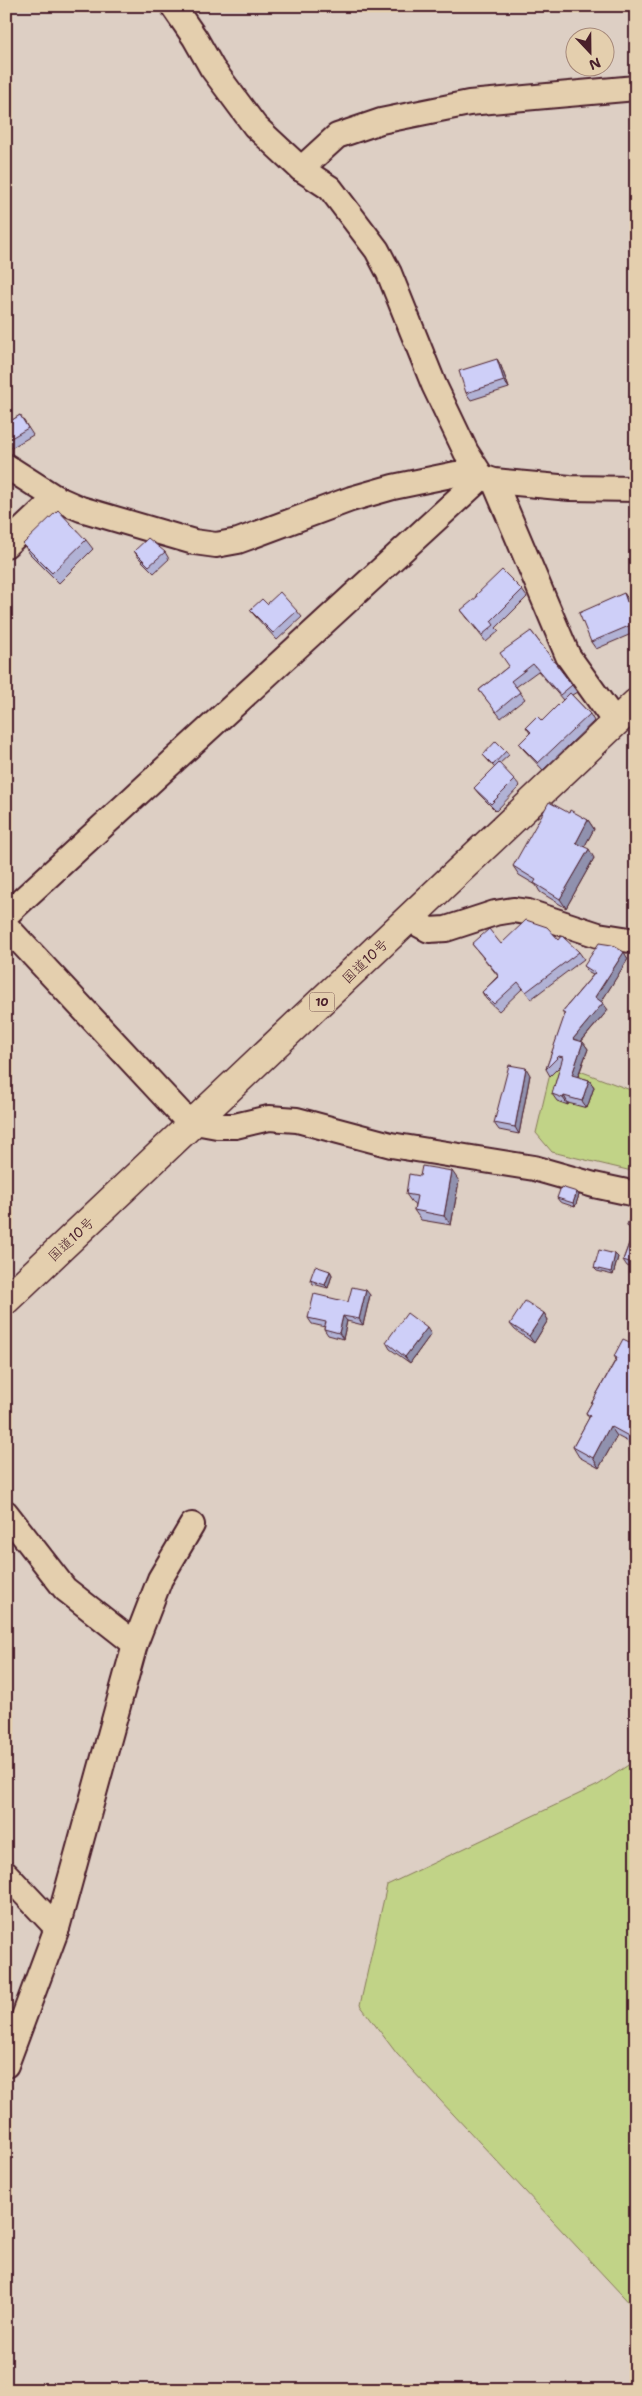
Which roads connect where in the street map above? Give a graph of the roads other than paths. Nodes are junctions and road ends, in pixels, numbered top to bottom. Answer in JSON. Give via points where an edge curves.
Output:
{"nodes":[{"id":1,"x":173,"y":6,"type":"edge"},
{"id":2,"x":636,"y":88,"type":"edge"},
{"id":3,"x":301,"y":169,"type":"junction"},
{"id":4,"x":6,"y":466,"type":"edge"},
{"id":5,"x":488,"y":479,"type":"junction"},
{"id":6,"x":636,"y":489,"type":"edge"},
{"id":7,"x":56,"y":498,"type":"junction"},
{"id":8,"x":6,"y":545,"type":"edge"},
{"id":9,"x":636,"y":703,"type":"edge"},
{"id":10,"x":616,"y":723,"type":"junction"},
{"id":11,"x":6,"y":915,"type":"edge"},
{"id":12,"x":409,"y":919,"type":"junction"},
{"id":13,"x":6,"y":926,"type":"edge"},
{"id":14,"x":636,"y":941,"type":"edge"},
{"id":15,"x":195,"y":1122,"type":"junction"},
{"id":16,"x":636,"y":1194,"type":"edge"},
{"id":17,"x":6,"y":1300,"type":"edge"},
{"id":18,"x":6,"y":1513,"type":"edge"},
{"id":19,"x":192,"y":1526,"type":"dead end"},
{"id":20,"x":135,"y":1644,"type":"junction"},
{"id":21,"x":6,"y":1874,"type":"edge"},
{"id":22,"x":58,"y":1928,"type":"junction"},
{"id":23,"x":6,"y":2065,"type":"edge"}],
"edges":[{"from":1,"to":3,"type":"street","via":[[254,126]]},
{"from":2,"to":3,"type":"street","via":[[469,102],[381,121],[337,136]]},
{"from":3,"to":5,"type":"street","via":[[330,188],[377,250],[466,452]]},
{"from":4,"to":7,"type":"street"},
{"from":5,"to":6,"type":"street","via":[[570,488]]},
{"from":5,"to":7,"type":"street","via":[[456,474],[393,487],[238,541],[216,545],[194,542],[81,509]]},
{"from":5,"to":10,"type":"street","via":[[568,656]]},
{"from":5,"to":11,"type":"street"},
{"from":7,"to":8,"type":"street"},
{"from":9,"to":10,"type":"highway","name":"国道10号","number":"10"},
{"from":10,"to":12,"type":"highway","name":"国道10号","number":"10"},
{"from":12,"to":14,"type":"street","via":[[428,930],[446,929],[513,910],[598,935]]},
{"from":12,"to":15,"type":"highway","name":"国道10号","number":"10"},
{"from":13,"to":15,"type":"street","via":[[181,1114]]},
{"from":15,"to":16,"type":"street","via":[[235,1126],[269,1118],[297,1120],[391,1145],[534,1168]]},
{"from":15,"to":17,"type":"highway","name":"国道10号","number":"10"},
{"from":18,"to":20,"type":"street","via":[[65,1589]]},
{"from":19,"to":20,"type":"street","via":[[160,1579]]},
{"from":20,"to":22,"type":"street"},
{"from":21,"to":22,"type":"street"},
{"from":22,"to":23,"type":"street"}]}
